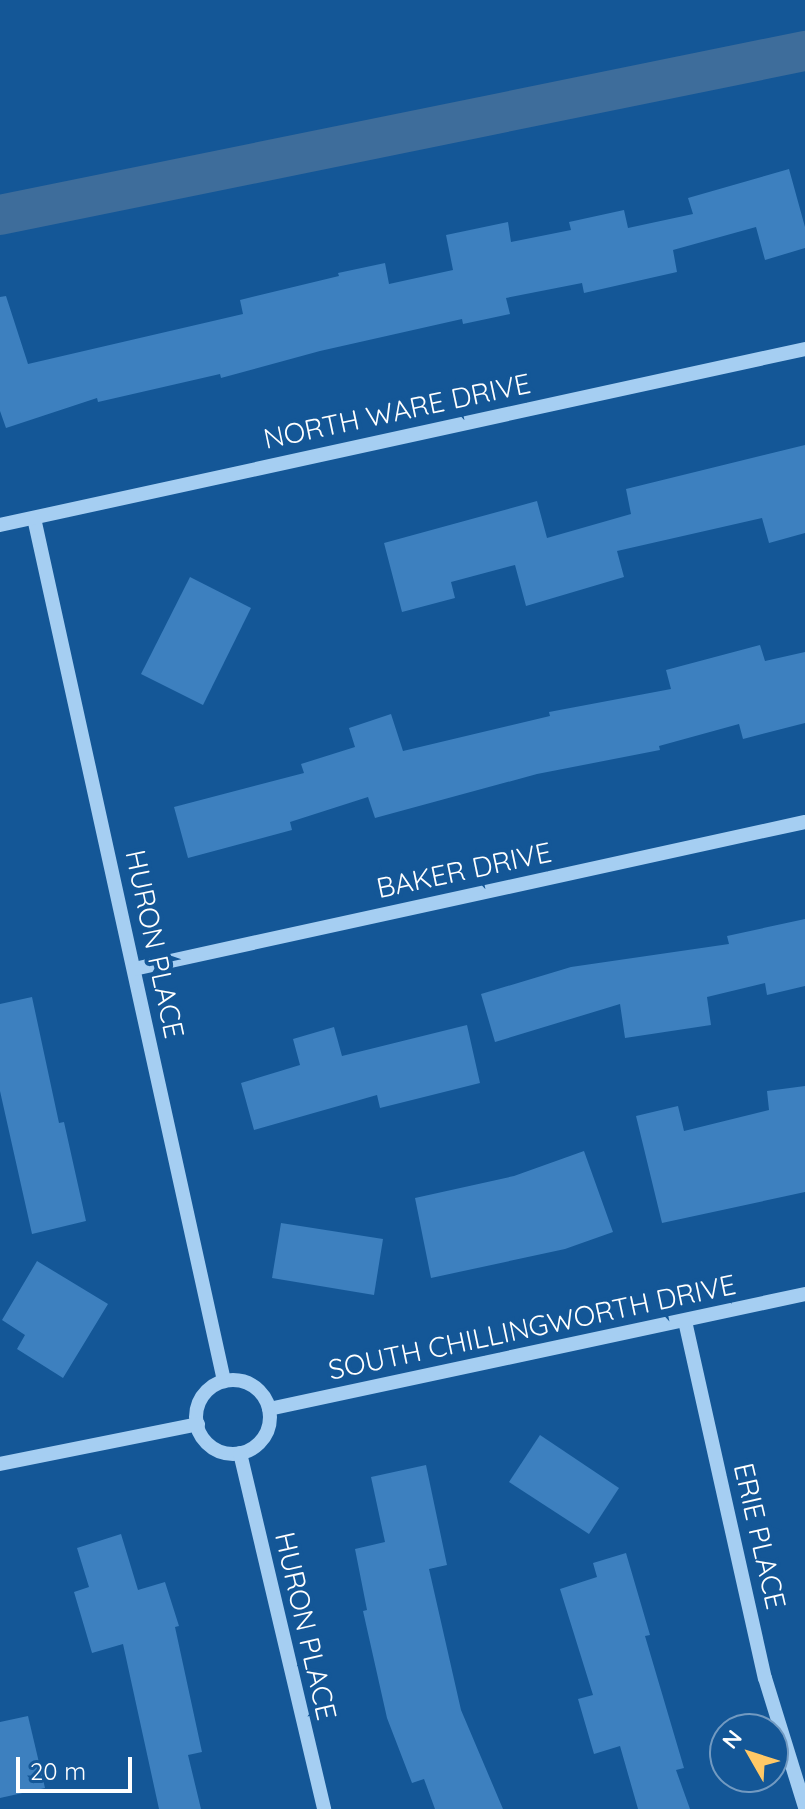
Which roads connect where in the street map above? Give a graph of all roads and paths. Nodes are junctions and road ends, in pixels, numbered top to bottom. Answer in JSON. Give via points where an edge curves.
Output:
{"nodes":[{"id":1,"x":805,"y":349,"type":"edge"},
{"id":2,"x":34,"y":518,"type":"junction"},
{"id":3,"x":0,"y":525,"type":"edge"},
{"id":4,"x":805,"y":822,"type":"edge"},
{"id":5,"x":134,"y":969,"type":"junction"},
{"id":6,"x":805,"y":1294,"type":"edge"},
{"id":7,"x":685,"y":1321,"type":"junction"},
{"id":8,"x":224,"y":1381,"type":"junction"},
{"id":9,"x":269,"y":1409,"type":"junction"},
{"id":10,"x":198,"y":1424,"type":"junction"},
{"id":11,"x":240,"y":1453,"type":"junction"},
{"id":12,"x":0,"y":1464,"type":"edge"},
{"id":13,"x":805,"y":1807,"type":"edge"},
{"id":14,"x":324,"y":1809,"type":"edge"}],
"edges":[{"from":1,"to":2,"type":"street","name":"NORTH WARE DRIVE"},
{"from":2,"to":3,"type":"street","name":"NORTH WARE DRIVE"},
{"from":2,"to":5,"type":"street","name":"HURON PLACE"},
{"from":4,"to":5,"type":"street","name":"BAKER DRIVE"},
{"from":5,"to":8,"type":"street","name":"HURON PLACE"},
{"from":6,"to":7,"type":"street","name":"SOUTH CHILLINGWORTH DRIVE"},
{"from":7,"to":9,"type":"street","name":"SOUTH CHILLINGWORTH DRIVE"},
{"from":7,"to":13,"type":"street","name":"ERIE PLACE","via":[[765,1678]]},
{"from":8,"to":9,"type":"street","via":[[249,1384],[260,1391]]},
{"from":8,"to":10,"type":"street","via":[[204,1395]]},
{"from":9,"to":11,"type":"street","via":[[264,1438]]},
{"from":10,"to":11,"type":"street","via":[[211,1447]]},
{"from":10,"to":12,"type":"street"},
{"from":11,"to":14,"type":"street","name":"HURON PLACE"}]}
